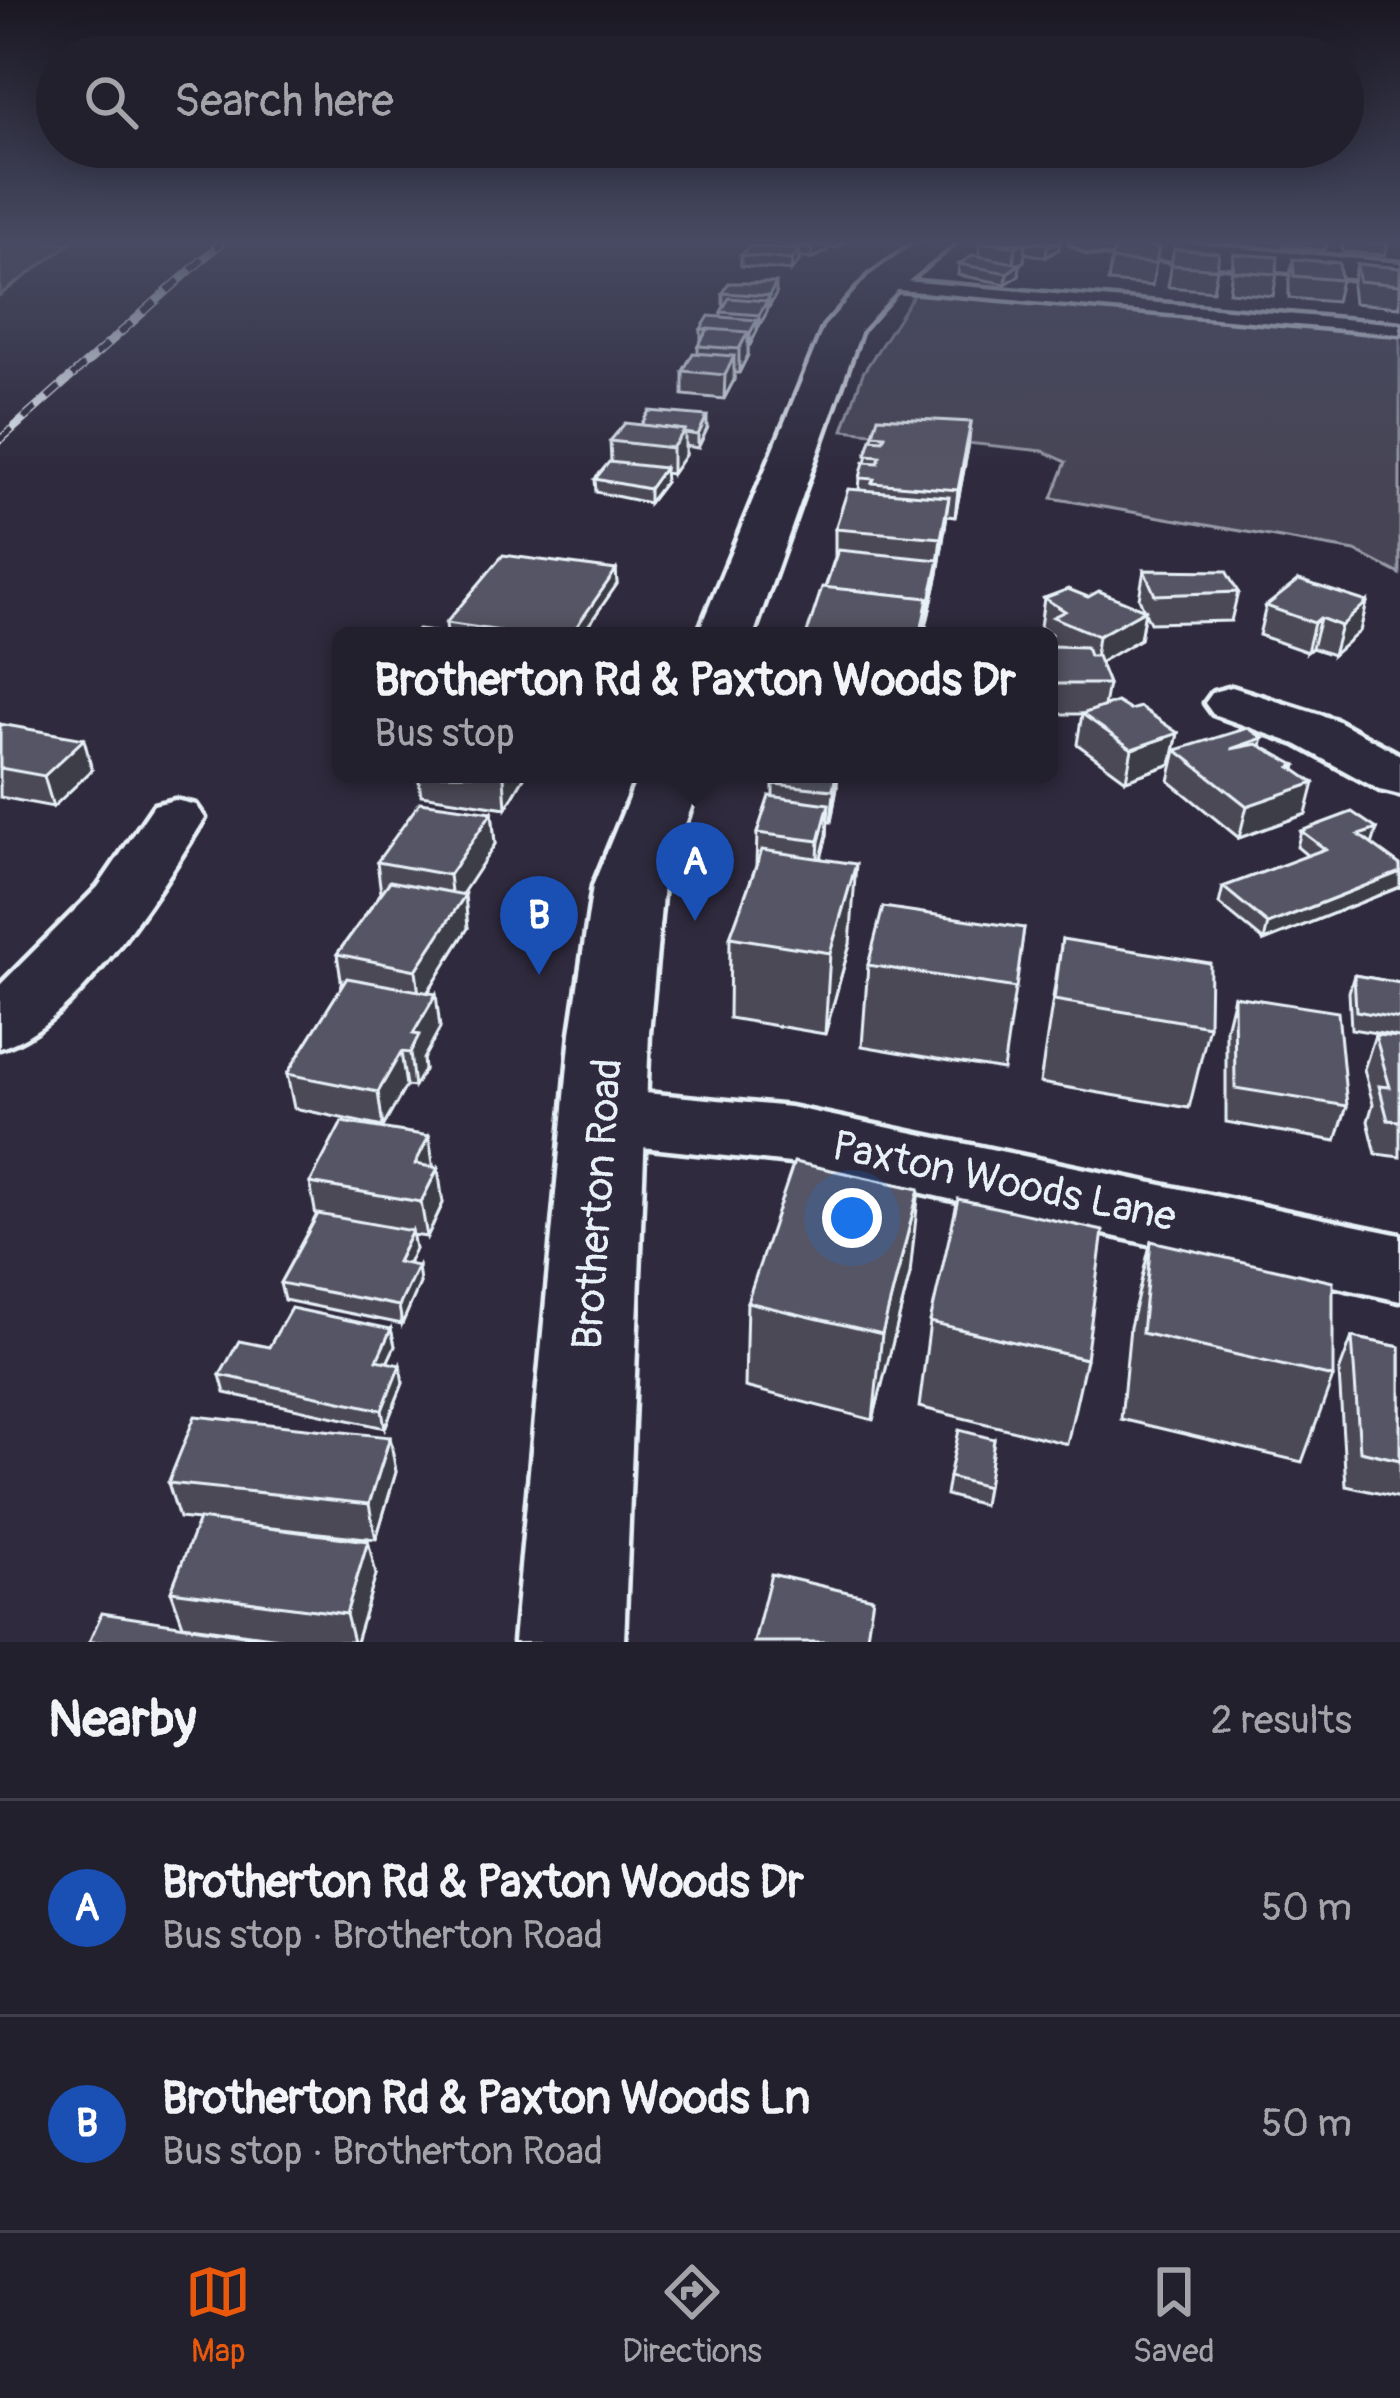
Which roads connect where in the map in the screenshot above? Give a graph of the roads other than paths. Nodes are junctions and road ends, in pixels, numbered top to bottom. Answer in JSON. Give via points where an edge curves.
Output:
{"nodes":[{"id":1,"x":851,"y":320,"type":"edge"},
{"id":2,"x":1292,"y":320,"type":"edge"},
{"id":3,"x":1400,"y":329,"type":"edge"},
{"id":4,"x":727,"y":627,"type":"edge"},
{"id":5,"x":1232,"y":703,"type":"dead end"},
{"id":6,"x":1400,"y":778,"type":"edge"},
{"id":7,"x":668,"y":783,"type":"edge"},
{"id":8,"x":175,"y":818,"type":"dead end"},
{"id":9,"x":0,"y":1024,"type":"edge"},
{"id":10,"x":604,"y":1116,"type":"junction"},
{"id":11,"x":1400,"y":1268,"type":"edge"},
{"id":12,"x":569,"y":1642,"type":"edge"}],
"edges":[{"from":1,"to":4,"type":"street"},
{"from":2,"to":3,"type":"lane"},
{"from":5,"to":6,"type":"street","via":[[1316,731]]},
{"from":7,"to":10,"type":"street","name":"Brotherton Road","via":[[628,886]]},
{"from":8,"to":9,"type":"street","via":[[121,901]]},
{"from":10,"to":11,"type":"street","name":"Paxton Woods Lane","via":[[790,1135]]},
{"from":10,"to":12,"type":"street","name":"Brotherton Road"}]}
